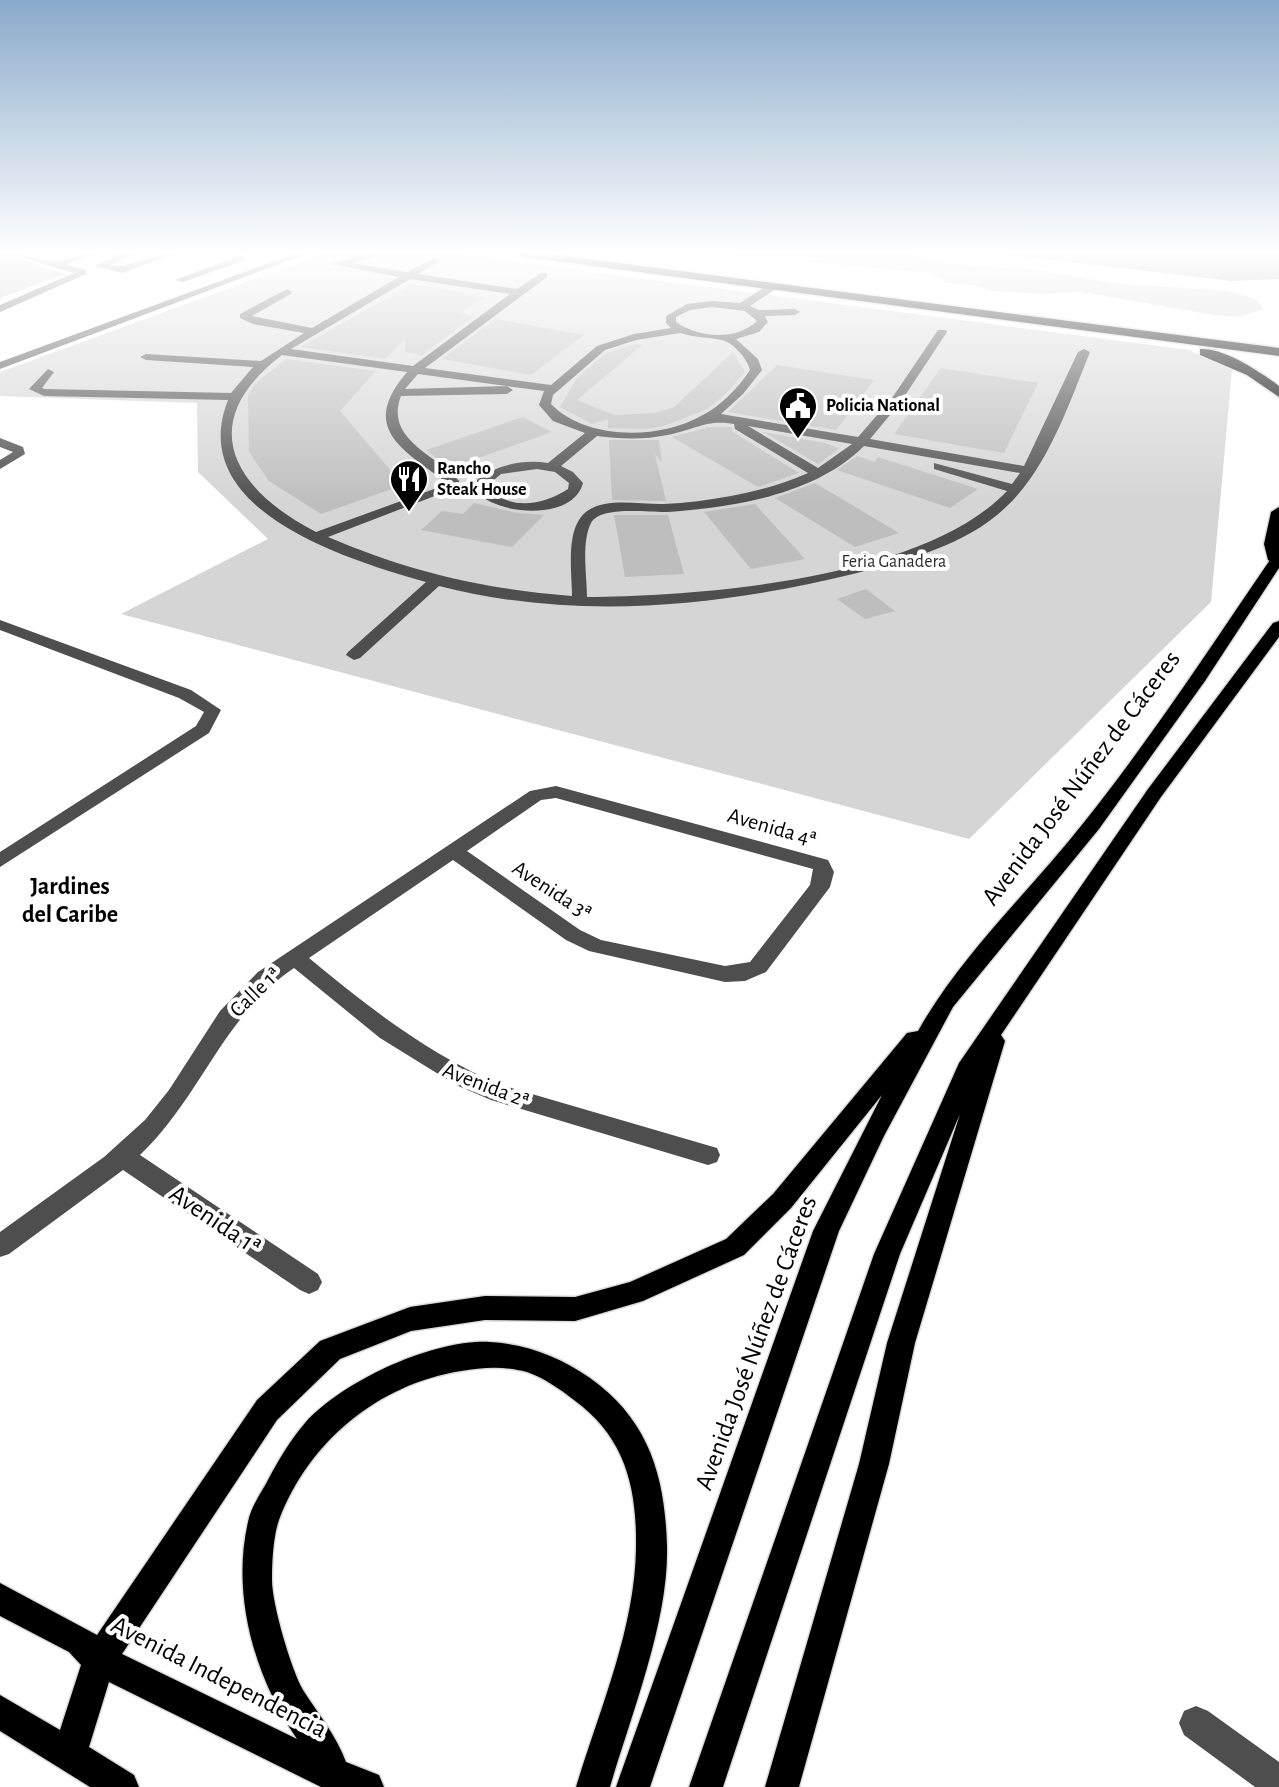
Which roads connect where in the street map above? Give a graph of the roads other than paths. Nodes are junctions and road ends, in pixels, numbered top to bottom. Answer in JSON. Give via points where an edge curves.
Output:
{"nodes":[{"id":1,"x":77,"y":337,"type":"edge"},
{"id":2,"x":302,"y":337,"type":"edge"},
{"id":3,"x":457,"y":337,"type":"edge"},
{"id":4,"x":644,"y":337,"type":"edge"},
{"id":5,"x":727,"y":337,"type":"edge"},
{"id":6,"x":938,"y":337,"type":"edge"},
{"id":7,"x":1130,"y":337,"type":"edge"},
{"id":8,"x":1161,"y":337,"type":"edge"},
{"id":9,"x":1251,"y":337,"type":"edge"},
{"id":10,"x":1279,"y":341,"type":"edge"},
{"id":11,"x":280,"y":351,"type":"junction"},
{"id":12,"x":1084,"y":352,"type":"dead end"},
{"id":13,"x":1279,"y":352,"type":"edge"},
{"id":14,"x":146,"y":357,"type":"dead end"},
{"id":15,"x":262,"y":364,"type":"junction"},
{"id":16,"x":0,"y":366,"type":"edge"},
{"id":17,"x":415,"y":367,"type":"junction"},
{"id":18,"x":48,"y":372,"type":"dead end"},
{"id":19,"x":553,"y":388,"type":"junction"},
{"id":20,"x":395,"y":393,"type":"junction"},
{"id":21,"x":1279,"y":393,"type":"edge"},
{"id":22,"x":233,"y":397,"type":"junction"},
{"id":23,"x":718,"y":417,"type":"junction"},
{"id":24,"x":596,"y":431,"type":"junction"},
{"id":25,"x":0,"y":442,"type":"edge"},
{"id":26,"x":859,"y":443,"type":"junction"},
{"id":27,"x":0,"y":465,"type":"edge"},
{"id":28,"x":551,"y":467,"type":"junction"},
{"id":29,"x":1027,"y":470,"type":"junction"},
{"id":30,"x":815,"y":474,"type":"junction"},
{"id":31,"x":1014,"y":489,"type":"junction"},
{"id":32,"x":1279,"y":512,"type":"edge"},
{"id":33,"x":315,"y":537,"type":"junction"},
{"id":34,"x":1278,"y":558,"type":"edge"},
{"id":35,"x":436,"y":581,"type":"junction"},
{"id":36,"x":580,"y":600,"type":"junction"},
{"id":37,"x":0,"y":625,"type":"edge"},
{"id":38,"x":1279,"y":626,"type":"edge"},
{"id":39,"x":354,"y":655,"type":"dead end"},
{"id":40,"x":556,"y":792,"type":"joint"},
{"id":41,"x":454,"y":851,"type":"junction"},
{"id":42,"x":0,"y":861,"type":"edge"},
{"id":43,"x":294,"y":957,"type":"junction"},
{"id":44,"x":725,"y":974,"type":"joint"},
{"id":45,"x":945,"y":1002,"type":"junction"},
{"id":46,"x":1001,"y":1020,"type":"junction"},
{"id":47,"x":708,"y":1155,"type":"dead end"},
{"id":48,"x":122,"y":1156,"type":"junction"},
{"id":49,"x":0,"y":1246,"type":"edge"},
{"id":50,"x":309,"y":1282,"type":"dead end"},
{"id":51,"x":0,"y":1599,"type":"edge"},
{"id":52,"x":99,"y":1660,"type":"junction"},
{"id":53,"x":0,"y":1712,"type":"edge"},
{"id":54,"x":1196,"y":1723,"type":"dead end"},
{"id":55,"x":69,"y":1755,"type":"junction"},
{"id":56,"x":334,"y":1775,"type":"junction"},
{"id":57,"x":1279,"y":1783,"type":"edge"},
{"id":58,"x":122,"y":1787,"type":"edge"},
{"id":59,"x":367,"y":1787,"type":"edge"},
{"id":60,"x":593,"y":1787,"type":"edge"},
{"id":61,"x":633,"y":1787,"type":"edge"},
{"id":62,"x":706,"y":1787,"type":"edge"},
{"id":63,"x":782,"y":1787,"type":"edge"}],
"edges":[{"from":1,"to":16,"type":"street"},
{"from":2,"to":11,"type":"street"},
{"from":3,"to":17,"type":"street"},
{"from":4,"to":19,"type":"street","via":[[607,345]]},
{"from":5,"to":23,"type":"street","via":[[754,361],[756,370]]},
{"from":6,"to":26,"type":"street"},
{"from":7,"to":21,"type":"highway","via":[[1210,354],[1252,372]]},
{"from":8,"to":13,"type":"highway"},
{"from":9,"to":10,"type":"highway"},
{"from":11,"to":15,"type":"street"},
{"from":11,"to":17,"type":"street"},
{"from":12,"to":29,"type":"street"},
{"from":14,"to":15,"type":"street"},
{"from":15,"to":22,"type":"street"},
{"from":17,"to":19,"type":"street"},
{"from":17,"to":20,"type":"street"},
{"from":18,"to":22,"type":"street","via":[[35,389]]},
{"from":19,"to":20,"type":"street"},
{"from":19,"to":24,"type":"street","via":[[544,398],[549,411]]},
{"from":20,"to":33,"type":"street","via":[[390,409],[395,432],[413,453],[447,476],[451,487]]},
{"from":22,"to":33,"type":"street","via":[[226,435],[241,483],[273,513]]},
{"from":23,"to":24,"type":"street","via":[[658,434]]},
{"from":23,"to":26,"type":"street"},
{"from":23,"to":30,"type":"street"},
{"from":24,"to":28,"type":"street"},
{"from":25,"to":27,"type":"street","via":[[19,450]]},
{"from":26,"to":29,"type":"street"},
{"from":26,"to":30,"type":"street"},
{"from":26,"to":31,"type":"street"},
{"from":28,"to":28,"type":"street","via":[[576,483],[555,503],[507,505],[482,489],[497,471],[523,465]]},
{"from":29,"to":31,"type":"street"},
{"from":30,"to":36,"type":"street","via":[[715,502],[591,515],[581,527]]},
{"from":31,"to":36,"type":"street","via":[[957,533],[840,574],[707,598]]},
{"from":32,"to":34,"type":"highway","via":[[1273,544]]},
{"from":33,"to":35,"type":"street","via":[[359,558]]},
{"from":34,"to":45,"type":"main road","name":"Avenida José Núñez de Cáceres","via":[[1092,825]]},
{"from":35,"to":36,"type":"street"},
{"from":35,"to":39,"type":"street"},
{"from":37,"to":42,"type":"street","via":[[185,694],[213,710],[203,729]]},
{"from":38,"to":46,"type":"main road","via":[[1154,793]]},
{"from":40,"to":41,"type":"street","name":"Calle 1ª","via":[[536,795]]},
{"from":40,"to":44,"type":"street","name":"Avenida 4ª","via":[[821,865],[820,887],[758,967]]},
{"from":41,"to":43,"type":"street","name":"Calle 1ª"},
{"from":41,"to":44,"type":"street","name":"Avenida 3ª","via":[[573,935],[618,952]]},
{"from":43,"to":47,"type":"street","name":"Avenida 2ª","via":[[461,1079]]},
{"from":43,"to":48,"type":"street","name":"Calle 1ª","via":[[247,994],[172,1105]]},
{"from":45,"to":52,"type":"main road","via":[[782,1201],[735,1247],[634,1293],[575,1309],[485,1308],[410,1319],[330,1350],[267,1410]]},
{"from":45,"to":61,"type":"main road","name":"Avenida José Núñez de Cáceres","via":[[826,1231]]},
{"from":46,"to":62,"type":"main road","via":[[970,1063],[887,1254]]},
{"from":46,"to":63,"type":"main road","via":[[901,1343],[874,1464]]},
{"from":48,"to":49,"type":"street","name":"Calle 1ª"},
{"from":48,"to":50,"type":"street","name":"Avenida 1ª"},
{"from":51,"to":52,"type":"main road","name":"Avenida Independencia","via":[[80,1641]]},
{"from":52,"to":55,"type":"main road"},
{"from":52,"to":56,"type":"main road","name":"Avenida Independencia"},
{"from":53,"to":55,"type":"main road"},
{"from":54,"to":57,"type":"street"},
{"from":55,"to":58,"type":"main road"},
{"from":56,"to":59,"type":"main road","name":"Avenida Independencia"},
{"from":56,"to":60,"type":"main road","via":[[324,1748],[289,1698],[269,1643],[256,1583],[263,1520],[316,1432],[354,1400],[431,1363],[487,1354],[530,1360],[567,1378],[606,1406],[637,1450],[652,1549],[642,1624]]}]}
